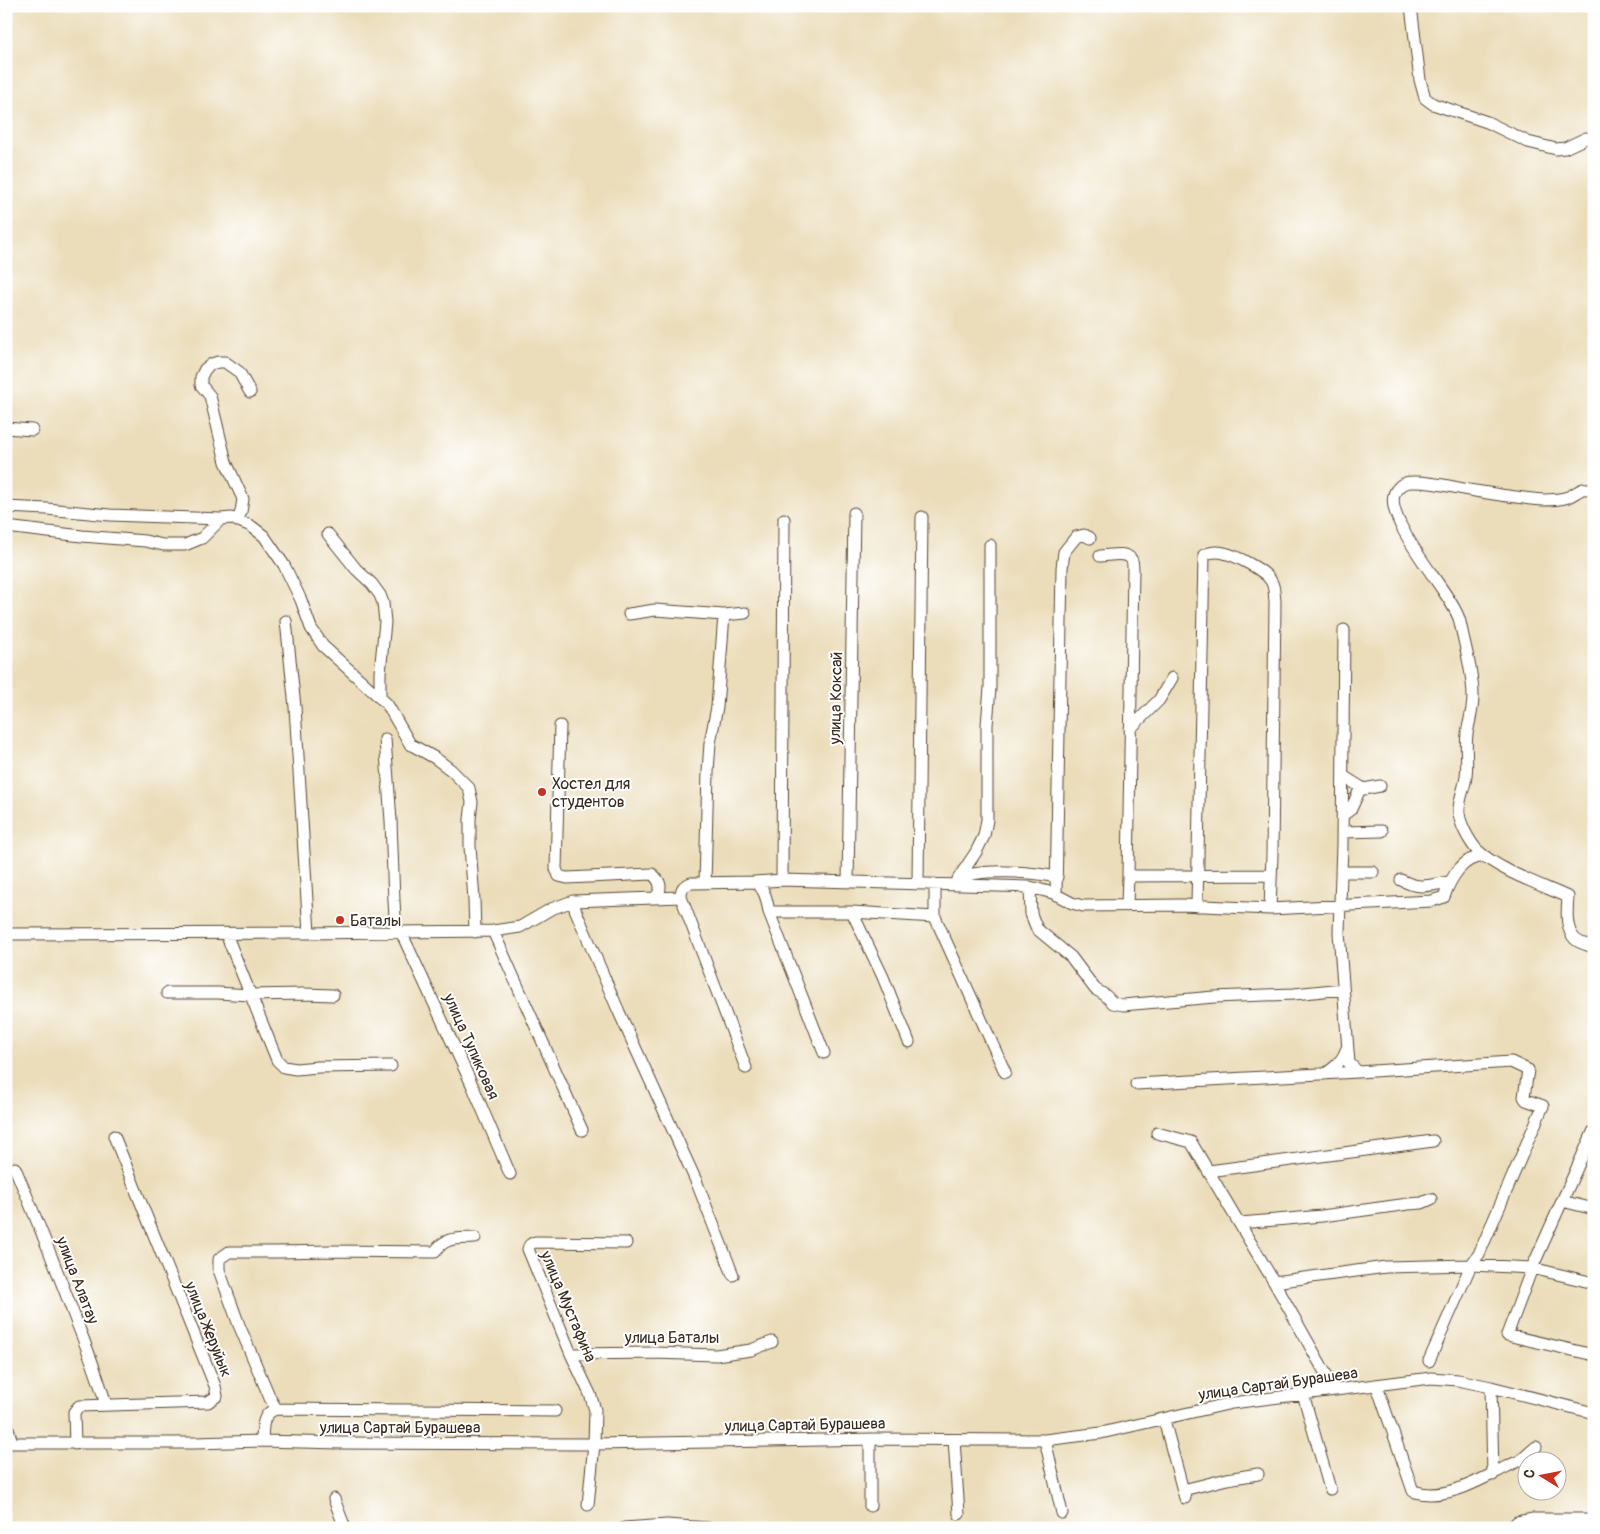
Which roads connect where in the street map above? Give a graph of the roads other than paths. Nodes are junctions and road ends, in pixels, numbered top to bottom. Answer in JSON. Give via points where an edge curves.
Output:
{"nodes":[{"id":1,"x":1410,"y":6,"type":"edge"},
{"id":2,"x":1594,"y":140,"type":"edge"},
{"id":3,"x":250,"y":392,"type":"dead end"},
{"id":4,"x":6,"y":428,"type":"edge"},
{"id":5,"x":32,"y":430,"type":"dead end"},
{"id":6,"x":1591,"y":489,"type":"edge"},
{"id":7,"x":6,"y":507,"type":"edge"},
{"id":8,"x":854,"y":513,"type":"dead end"},
{"id":9,"x":922,"y":518,"type":"dead end"},
{"id":10,"x":221,"y":519,"type":"junction"},
{"id":11,"x":784,"y":519,"type":"dead end"},
{"id":12,"x":238,"y":521,"type":"junction"},
{"id":13,"x":6,"y":527,"type":"edge"},
{"id":14,"x":328,"y":534,"type":"dead end"},
{"id":15,"x":1090,"y":538,"type":"dead end"},
{"id":16,"x":990,"y":545,"type":"dead end"},
{"id":17,"x":1100,"y":556,"type":"dead end"},
{"id":18,"x":744,"y":613,"type":"dead end"},
{"id":19,"x":629,"y":614,"type":"dead end"},
{"id":20,"x":724,"y":615,"type":"junction"},
{"id":21,"x":286,"y":621,"type":"dead end"},
{"id":22,"x":1344,"y":630,"type":"dead end"},
{"id":23,"x":1172,"y":678,"type":"dead end"},
{"id":24,"x":380,"y":698,"type":"junction"},
{"id":25,"x":1130,"y":703,"type":"junction"},
{"id":26,"x":1155,"y":704,"type":"junction"},
{"id":27,"x":560,"y":726,"type":"dead end"},
{"id":28,"x":1130,"y":729,"type":"junction"},
{"id":29,"x":385,"y":739,"type":"dead end"},
{"id":30,"x":1343,"y":776,"type":"junction"},
{"id":31,"x":1380,"y":786,"type":"dead end"},
{"id":32,"x":1361,"y":787,"type":"junction"},
{"id":33,"x":1343,"y":815,"type":"junction"},
{"id":34,"x":1382,"y":831,"type":"dead end"},
{"id":35,"x":1342,"y":832,"type":"junction"},
{"id":36,"x":1486,"y":857,"type":"junction"},
{"id":37,"x":1341,"y":872,"type":"junction"},
{"id":38,"x":1373,"y":872,"type":"dead end"},
{"id":39,"x":1271,"y":875,"type":"junction"},
{"id":40,"x":1128,"y":876,"type":"junction"},
{"id":41,"x":1198,"y":876,"type":"junction"},
{"id":42,"x":1057,"y":877,"type":"junction"},
{"id":43,"x":782,"y":880,"type":"junction"},
{"id":44,"x":1401,"y":880,"type":"dead end"},
{"id":45,"x":755,"y":882,"type":"junction"},
{"id":46,"x":848,"y":882,"type":"junction"},
{"id":47,"x":955,"y":882,"type":"junction"},
{"id":48,"x":1449,"y":882,"type":"junction"},
{"id":49,"x":705,"y":883,"type":"junction"},
{"id":50,"x":918,"y":884,"type":"junction"},
{"id":51,"x":935,"y":884,"type":"junction"},
{"id":52,"x":1030,"y":887,"type":"junction"},
{"id":53,"x":1056,"y":895,"type":"junction"},
{"id":54,"x":681,"y":897,"type":"junction"},
{"id":55,"x":655,"y":898,"type":"junction"},
{"id":56,"x":573,"y":901,"type":"junction"},
{"id":57,"x":1127,"y":906,"type":"junction"},
{"id":58,"x":1197,"y":906,"type":"junction"},
{"id":59,"x":1339,"y":906,"type":"junction"},
{"id":60,"x":1270,"y":909,"type":"junction"},
{"id":61,"x":769,"y":912,"type":"junction"},
{"id":62,"x":852,"y":912,"type":"junction"},
{"id":63,"x":935,"y":917,"type":"junction"},
{"id":64,"x":494,"y":931,"type":"junction"},
{"id":65,"x":399,"y":932,"type":"junction"},
{"id":66,"x":475,"y":932,"type":"junction"},
{"id":67,"x":309,"y":933,"type":"junction"},
{"id":68,"x":6,"y":934,"type":"edge"},
{"id":69,"x":226,"y":934,"type":"junction"},
{"id":70,"x":1594,"y":947,"type":"edge"},
{"id":71,"x":1343,"y":989,"type":"junction"},
{"id":72,"x":167,"y":993,"type":"dead end"},
{"id":73,"x":250,"y":995,"type":"junction"},
{"id":74,"x":333,"y":996,"type":"dead end"},
{"id":75,"x":909,"y":1042,"type":"dead end"},
{"id":76,"x":1347,"y":1048,"type":"junction"},
{"id":77,"x":824,"y":1053,"type":"dead end"},
{"id":78,"x":391,"y":1066,"type":"dead end"},
{"id":79,"x":746,"y":1068,"type":"dead end"},
{"id":80,"x":1004,"y":1072,"type":"dead end"},
{"id":81,"x":1358,"y":1072,"type":"junction"},
{"id":82,"x":1325,"y":1074,"type":"junction"},
{"id":83,"x":1136,"y":1084,"type":"dead end"},
{"id":84,"x":582,"y":1130,"type":"dead end"},
{"id":85,"x":1594,"y":1130,"type":"edge"},
{"id":86,"x":1157,"y":1133,"type":"dead end"},
{"id":87,"x":114,"y":1136,"type":"dead end"},
{"id":88,"x":1433,"y":1141,"type":"dead end"},
{"id":89,"x":15,"y":1168,"type":"dead end"},
{"id":90,"x":1209,"y":1171,"type":"junction"},
{"id":91,"x":510,"y":1174,"type":"dead end"},
{"id":92,"x":1431,"y":1199,"type":"dead end"},
{"id":93,"x":1562,"y":1201,"type":"junction"},
{"id":94,"x":1594,"y":1209,"type":"edge"},
{"id":95,"x":1240,"y":1223,"type":"junction"},
{"id":96,"x":475,"y":1238,"type":"dead end"},
{"id":97,"x":626,"y":1243,"type":"dead end"},
{"id":98,"x":1471,"y":1265,"type":"junction"},
{"id":99,"x":1532,"y":1268,"type":"junction"},
{"id":100,"x":733,"y":1276,"type":"dead end"},
{"id":101,"x":1274,"y":1282,"type":"junction"},
{"id":102,"x":1594,"y":1284,"type":"edge"},
{"id":103,"x":772,"y":1342,"type":"dead end"},
{"id":104,"x":570,"y":1354,"type":"junction"},
{"id":105,"x":1594,"y":1355,"type":"edge"},
{"id":106,"x":1429,"y":1361,"type":"dead end"},
{"id":107,"x":1377,"y":1386,"type":"junction"},
{"id":108,"x":1491,"y":1387,"type":"junction"},
{"id":109,"x":1334,"y":1390,"type":"junction"},
{"id":110,"x":1303,"y":1394,"type":"junction"},
{"id":111,"x":106,"y":1405,"type":"junction"},
{"id":112,"x":276,"y":1409,"type":"junction"},
{"id":113,"x":555,"y":1411,"type":"dead end"},
{"id":114,"x":1594,"y":1413,"type":"edge"},
{"id":115,"x":1164,"y":1420,"type":"junction"},
{"id":116,"x":6,"y":1421,"type":"edge"},
{"id":117,"x":870,"y":1439,"type":"junction"},
{"id":118,"x":954,"y":1440,"type":"junction"},
{"id":119,"x":1045,"y":1440,"type":"junction"},
{"id":120,"x":262,"y":1441,"type":"junction"},
{"id":121,"x":9,"y":1443,"type":"edge"},
{"id":122,"x":75,"y":1444,"type":"junction"},
{"id":123,"x":594,"y":1444,"type":"junction"},
{"id":124,"x":1536,"y":1447,"type":"dead end"},
{"id":125,"x":1258,"y":1474,"type":"dead end"},
{"id":126,"x":1493,"y":1474,"type":"junction"},
{"id":127,"x":1330,"y":1489,"type":"dead end"},
{"id":128,"x":334,"y":1499,"type":"dead end"},
{"id":129,"x":588,"y":1505,"type":"dead end"},
{"id":130,"x":870,"y":1506,"type":"dead end"},
{"id":131,"x":1062,"y":1512,"type":"dead end"},
{"id":132,"x":959,"y":1514,"type":"dead end"},
{"id":133,"x":1594,"y":1519,"type":"edge"},
{"id":134,"x":702,"y":1527,"type":"edge"},
{"id":135,"x":345,"y":1528,"type":"edge"},
{"id":136,"x":624,"y":1528,"type":"edge"},
{"id":137,"x":708,"y":1528,"type":"edge"},
{"id":138,"x":1511,"y":1528,"type":"edge"}],
"edges":[{"from":1,"to":2,"type":"street","via":[[1420,80],[1425,98],[1433,104],[1487,122],[1528,142],[1556,149],[1586,138]]},
{"from":3,"to":12,"type":"street","via":[[239,372],[225,362],[212,364],[201,377],[201,385],[210,396],[226,462],[243,500]]},
{"from":4,"to":5,"type":"street"},
{"from":6,"to":36,"type":"street","via":[[1579,490],[1555,500],[1543,500],[1412,482],[1403,484],[1394,494],[1393,506],[1397,517],[1459,614],[1473,684],[1471,722],[1467,734],[1467,775],[1459,815],[1476,849]]},
{"from":7,"to":10,"type":"street"},
{"from":8,"to":46,"type":"street","name":"улица Коксай"},
{"from":9,"to":50,"type":"street"},
{"from":10,"to":12,"type":"street"},
{"from":10,"to":13,"type":"street","via":[[202,538],[185,544],[163,545]]},
{"from":11,"to":43,"type":"street"},
{"from":12,"to":24,"type":"street","via":[[252,526],[264,536],[301,600],[311,628],[324,646]]},
{"from":14,"to":24,"type":"street","via":[[372,584],[383,603],[385,622]]},
{"from":15,"to":42,"type":"street","via":[[1084,535],[1076,537],[1064,552],[1062,568]]},
{"from":16,"to":47,"type":"street","via":[[987,820],[976,852]]},
{"from":17,"to":25,"type":"street","via":[[1128,556],[1134,568]]},
{"from":18,"to":20,"type":"street"},
{"from":19,"to":20,"type":"street","via":[[655,610]]},
{"from":20,"to":49,"type":"street","via":[[717,707],[710,743]]},
{"from":21,"to":67,"type":"street","via":[[295,707]]},
{"from":22,"to":30,"type":"street"},
{"from":23,"to":26,"type":"street"},
{"from":24,"to":66,"type":"street","via":[[387,704],[410,744],[435,758],[469,788]]},
{"from":25,"to":26,"type":"street"},
{"from":25,"to":28,"type":"street"},
{"from":26,"to":28,"type":"street"},
{"from":27,"to":55,"type":"street","via":[[556,869],[559,876],[652,874],[660,885]]},
{"from":28,"to":40,"type":"street"},
{"from":29,"to":65,"type":"street","via":[[394,901]]},
{"from":30,"to":32,"type":"street"},
{"from":30,"to":33,"type":"street"},
{"from":31,"to":32,"type":"street"},
{"from":32,"to":33,"type":"street","via":[[1351,809]]},
{"from":33,"to":35,"type":"street"},
{"from":34,"to":35,"type":"street"},
{"from":35,"to":37,"type":"street"},
{"from":36,"to":48,"type":"street","via":[[1473,858]]},
{"from":36,"to":70,"type":"street","via":[[1509,871],[1568,896],[1569,930],[1582,944]]},
{"from":37,"to":38,"type":"street"},
{"from":37,"to":59,"type":"street"},
{"from":39,"to":41,"type":"street"},
{"from":39,"to":41,"type":"street","via":[[1274,587],[1264,574],[1222,552],[1204,555]]},
{"from":39,"to":60,"type":"street"},
{"from":40,"to":41,"type":"street"},
{"from":40,"to":57,"type":"street"},
{"from":41,"to":58,"type":"street"},
{"from":42,"to":47,"type":"street","via":[[1011,872],[969,874]]},
{"from":42,"to":53,"type":"street"},
{"from":43,"to":45,"type":"street"},
{"from":43,"to":46,"type":"street"},
{"from":44,"to":48,"type":"street","via":[[1419,887]]},
{"from":45,"to":49,"type":"street"},
{"from":45,"to":61,"type":"street","via":[[765,895]]},
{"from":46,"to":50,"type":"street"},
{"from":47,"to":51,"type":"street"},
{"from":47,"to":52,"type":"street"},
{"from":48,"to":59,"type":"street","via":[[1447,900]]},
{"from":49,"to":54,"type":"street","via":[[683,886]]},
{"from":50,"to":51,"type":"street"},
{"from":51,"to":63,"type":"street"},
{"from":52,"to":53,"type":"street"},
{"from":52,"to":71,"type":"street","via":[[1031,914],[1037,929],[1071,957],[1095,989],[1113,1003],[1123,1005]]},
{"from":53,"to":57,"type":"street","via":[[1082,906]]},
{"from":54,"to":55,"type":"street"},
{"from":54,"to":79,"type":"street"},
{"from":55,"to":56,"type":"street"},
{"from":56,"to":64,"type":"street","via":[[544,912],[520,927]]},
{"from":56,"to":100,"type":"street","via":[[698,1183]]},
{"from":57,"to":58,"type":"street"},
{"from":58,"to":60,"type":"street"},
{"from":59,"to":60,"type":"street"},
{"from":59,"to":71,"type":"street"},
{"from":61,"to":62,"type":"street"},
{"from":61,"to":77,"type":"street"},
{"from":62,"to":63,"type":"street"},
{"from":62,"to":75,"type":"street"},
{"from":63,"to":80,"type":"street"},
{"from":64,"to":66,"type":"street"},
{"from":64,"to":84,"type":"street"},
{"from":65,"to":66,"type":"street"},
{"from":65,"to":67,"type":"street"},
{"from":65,"to":91,"type":"street","name":"улица Тупиковая","via":[[473,1086]]},
{"from":67,"to":69,"type":"street"},
{"from":68,"to":69,"type":"street"},
{"from":69,"to":73,"type":"street"},
{"from":71,"to":76,"type":"street"},
{"from":72,"to":73,"type":"street"},
{"from":73,"to":74,"type":"street"},
{"from":73,"to":78,"type":"street","via":[[277,1060],[284,1067]]},
{"from":76,"to":81,"type":"street","via":[[1349,1063]]},
{"from":76,"to":82,"type":"street","via":[[1340,1062]]},
{"from":81,"to":82,"type":"street"},
{"from":81,"to":98,"type":"street","via":[[1511,1062],[1528,1070],[1524,1097],[1543,1106]]},
{"from":82,"to":83,"type":"street"},
{"from":85,"to":93,"type":"street"},
{"from":86,"to":90,"type":"street","via":[[1191,1142]]},
{"from":87,"to":111,"type":"street","name":"улица Жеруйык","via":[[217,1396],[208,1402]]},
{"from":88,"to":90,"type":"street"},
{"from":89,"to":111,"type":"street","name":"улица Алатау","via":[[80,1329]]},
{"from":90,"to":95,"type":"street"},
{"from":92,"to":95,"type":"street","via":[[1422,1203],[1322,1216]]},
{"from":93,"to":94,"type":"street"},
{"from":93,"to":99,"type":"street"},
{"from":95,"to":101,"type":"street"},
{"from":96,"to":112,"type":"street","via":[[450,1239],[441,1243],[435,1252],[236,1251],[219,1259],[219,1270],[239,1325]]},
{"from":97,"to":104,"type":"street","name":"улица Мустафина","via":[[534,1242],[528,1247]]},
{"from":98,"to":99,"type":"street"},
{"from":98,"to":101,"type":"street","via":[[1386,1267]]},
{"from":98,"to":106,"type":"street"},
{"from":99,"to":102,"type":"street"},
{"from":99,"to":105,"type":"street","via":[[1507,1335]]},
{"from":101,"to":109,"type":"street"},
{"from":103,"to":104,"type":"street","name":"улица Баталы","via":[[751,1350],[716,1354]]},
{"from":104,"to":123,"type":"street","name":"улица Мустафина","via":[[595,1410]]},
{"from":107,"to":108,"type":"street","name":"улица Сартай Бурашева","via":[[1431,1378]]},
{"from":107,"to":109,"type":"street","name":"улица Сартай Бурашева"},
{"from":107,"to":126,"type":"street","via":[[1413,1491],[1437,1493],[1456,1490]]},
{"from":108,"to":114,"type":"street","name":"улица Сартай Бурашева"},
{"from":108,"to":126,"type":"street"},
{"from":109,"to":110,"type":"street","name":"улица Сартай Бурашева"},
{"from":110,"to":115,"type":"street","name":"улица Сартай Бурашева","via":[[1232,1403]]},
{"from":110,"to":127,"type":"street"},
{"from":111,"to":122,"type":"street","name":"улица Жеруйык","via":[[77,1407],[74,1412]]},
{"from":112,"to":113,"type":"street"},
{"from":112,"to":120,"type":"street","via":[[265,1416]]},
{"from":115,"to":119,"type":"street","name":"улица Сартай Бурашева"},
{"from":115,"to":125,"type":"street","via":[[1184,1494],[1227,1479]]},
{"from":116,"to":121,"type":"street"},
{"from":117,"to":118,"type":"street","name":"улица Сартай Бурашева"},
{"from":117,"to":123,"type":"street","name":"улица Сартай Бурашева"},
{"from":117,"to":130,"type":"street"},
{"from":118,"to":119,"type":"street","name":"улица Сартай Бурашева"},
{"from":118,"to":132,"type":"street"},
{"from":119,"to":131,"type":"street"},
{"from":120,"to":122,"type":"street","name":"улица Сартай Бурашева"},
{"from":120,"to":123,"type":"street","name":"улица Сартай Бурашева"},
{"from":121,"to":122,"type":"street","name":"улица Сартай Бурашева"},
{"from":123,"to":129,"type":"street","name":"улица Мустафина"},
{"from":124,"to":126,"type":"street","via":[[1521,1460]]},
{"from":128,"to":135,"type":"street"},
{"from":133,"to":138,"type":"street","via":[[1533,1519],[1517,1522]]},
{"from":134,"to":136,"type":"street"},
{"from":134,"to":137,"type":"street"}]}
